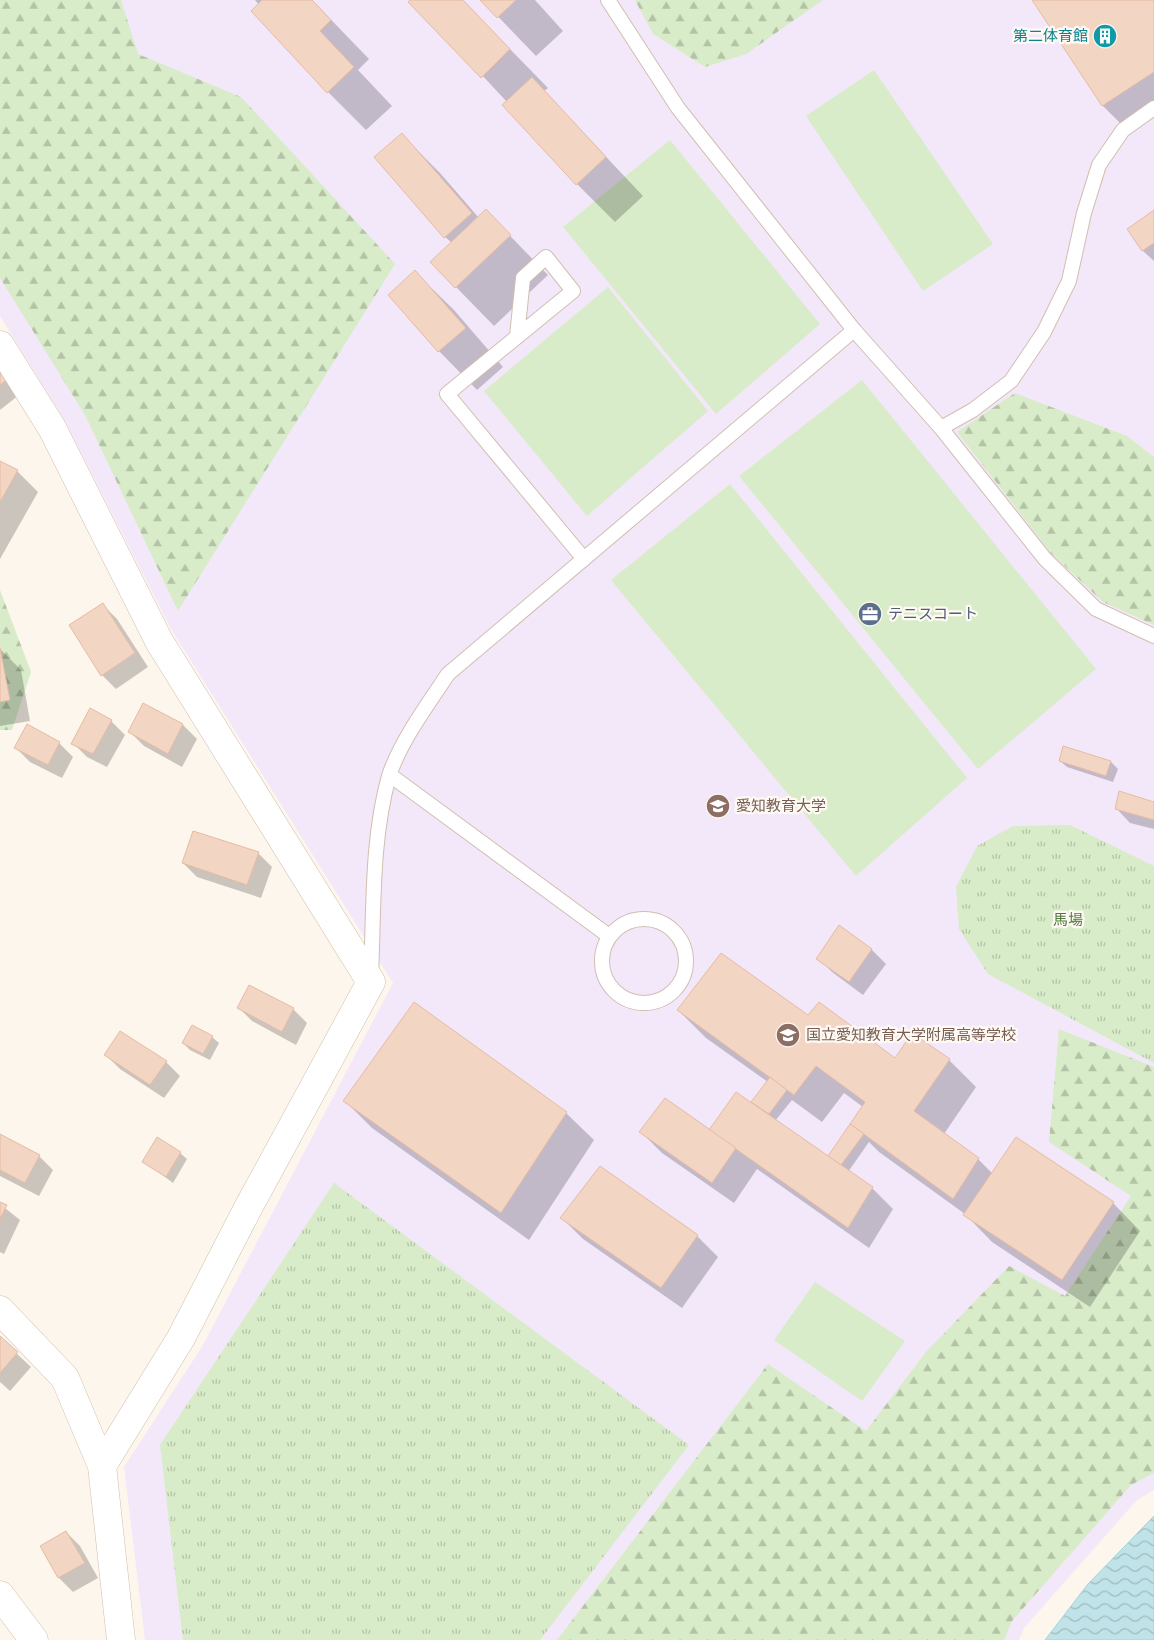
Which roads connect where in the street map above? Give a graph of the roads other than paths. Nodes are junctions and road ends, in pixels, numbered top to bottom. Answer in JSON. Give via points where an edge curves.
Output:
{"nodes":[{"id":1,"x":608,"y":0,"type":"edge"},
{"id":2,"x":1154,"y":108,"type":"edge"},
{"id":3,"x":854,"y":330,"type":"junction"},
{"id":4,"x":517,"y":336,"type":"dead end"},
{"id":5,"x":0,"y":346,"type":"edge"},
{"id":6,"x":940,"y":428,"type":"junction"},
{"id":7,"x":584,"y":558,"type":"junction"},
{"id":8,"x":1154,"y":636,"type":"edge"},
{"id":9,"x":390,"y":775,"type":"junction"},
{"id":10,"x":609,"y":936,"type":"junction"},
{"id":11,"x":371,"y":982,"type":"junction"},
{"id":12,"x":0,"y":1310,"type":"edge"},
{"id":13,"x":102,"y":1466,"type":"junction"},
{"id":14,"x":0,"y":1596,"type":"edge"},
{"id":15,"x":34,"y":1640,"type":"edge"},
{"id":16,"x":121,"y":1640,"type":"edge"}],
"edges":[{"from":1,"to":3,"type":"lane","via":[[678,108]]},
{"from":2,"to":6,"type":"lane","via":[[1123,130],[1099,165],[1084,213],[1069,281],[1044,332],[1011,381],[973,410]]},
{"from":3,"to":6,"type":"lane"},
{"from":3,"to":7,"type":"lane"},
{"from":4,"to":7,"type":"lane","via":[[523,278],[546,257],[573,291],[447,394]]},
{"from":5,"to":11,"type":"street","via":[[52,428],[159,641]]},
{"from":6,"to":8,"type":"lane","via":[[1044,558],[1096,609]]},
{"from":7,"to":9,"type":"lane","via":[[448,674],[414,724]]},
{"from":9,"to":10,"type":"lane"},
{"from":9,"to":11,"type":"lane","via":[[379,829]]},
{"from":10,"to":10,"type":"lane","via":[[634,920],[648,918],[662,922],[683,943],[687,957],[686,972],[680,985],[658,1002],[632,1002],[620,996],[604,975],[602,962]]},
{"from":11,"to":13,"type":"street","via":[[181,1338]]},
{"from":12,"to":13,"type":"street","via":[[65,1378]]},
{"from":13,"to":16,"type":"street"},
{"from":14,"to":15,"type":"street"}]}
